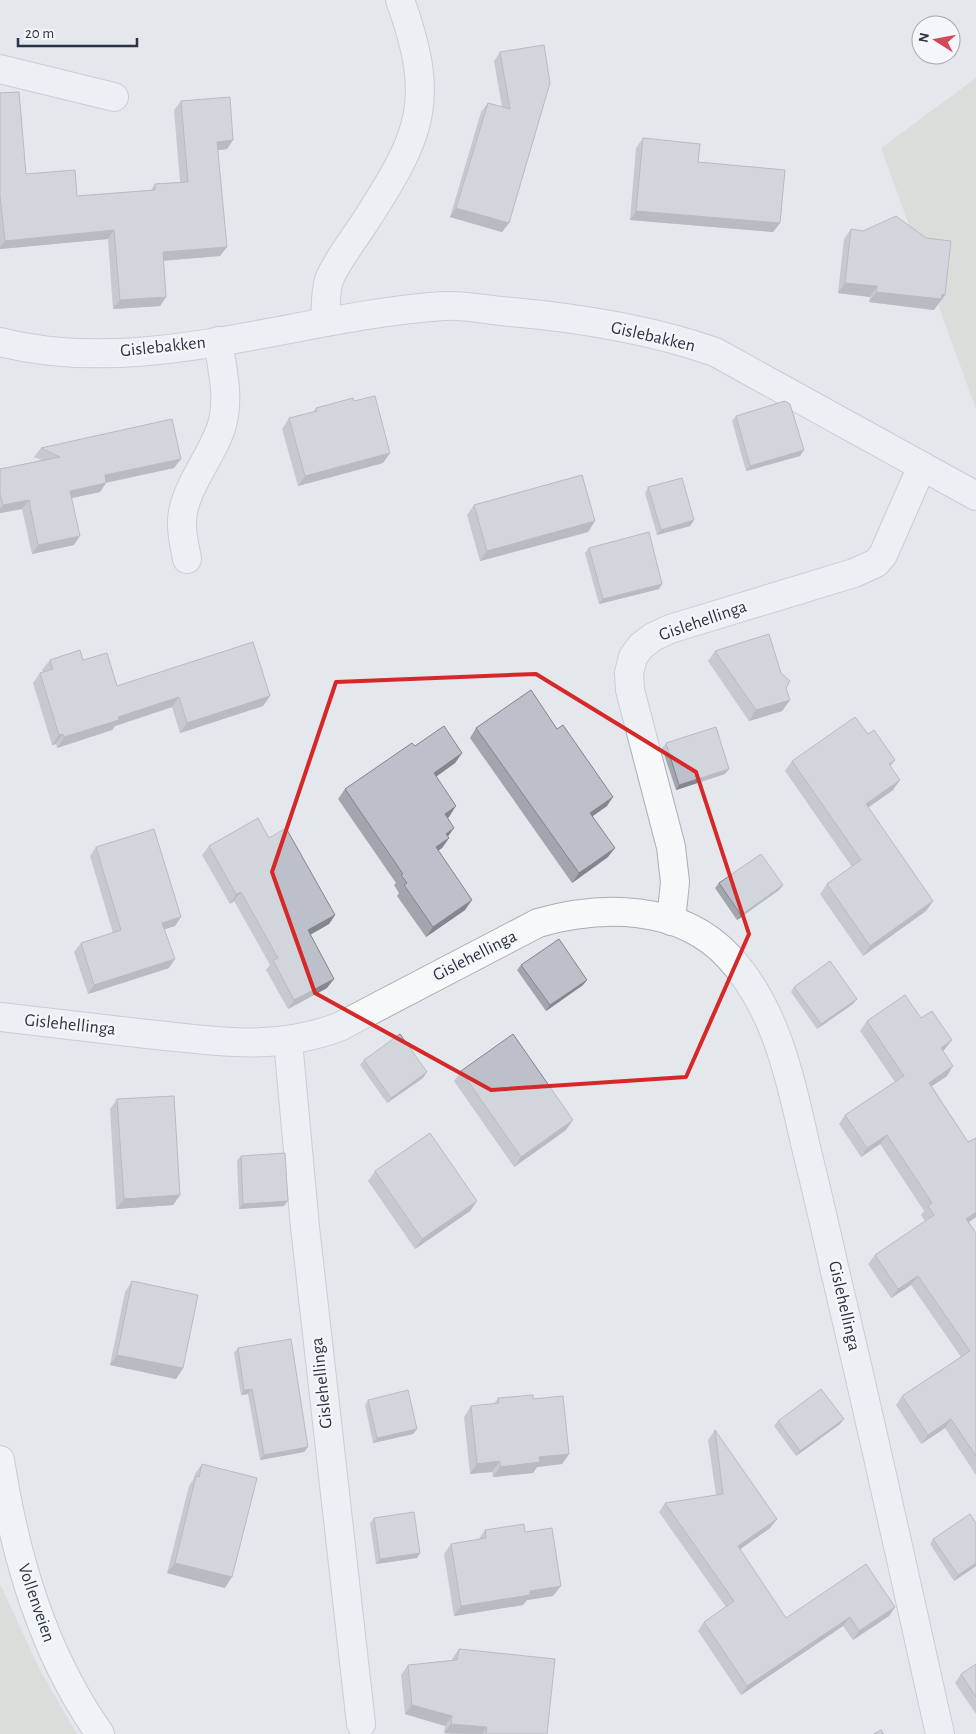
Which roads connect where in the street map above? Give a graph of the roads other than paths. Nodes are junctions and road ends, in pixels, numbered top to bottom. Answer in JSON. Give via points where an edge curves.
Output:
{"nodes":[{"id":1,"x":400,"y":0,"type":"edge"},
{"id":2,"x":0,"y":68,"type":"edge"},
{"id":3,"x":114,"y":97,"type":"dead end"},
{"id":4,"x":325,"y":322,"type":"junction"},
{"id":5,"x":218,"y":341,"type":"junction"},
{"id":6,"x":0,"y":342,"type":"edge"},
{"id":7,"x":922,"y":466,"type":"junction"},
{"id":8,"x":976,"y":496,"type":"edge"},
{"id":9,"x":187,"y":559,"type":"dead end"},
{"id":10,"x":671,"y":922,"type":"junction"},
{"id":11,"x":0,"y":1017,"type":"edge"},
{"id":12,"x":288,"y":1041,"type":"junction"},
{"id":13,"x":0,"y":1460,"type":"edge"},
{"id":14,"x":361,"y":1724,"type":"dead end"},
{"id":15,"x":100,"y":1734,"type":"edge"},
{"id":16,"x":940,"y":1734,"type":"edge"}],
"edges":[{"from":1,"to":4,"type":"street","via":[[411,30],[420,78],[420,108],[413,138],[397,173],[329,281]]},
{"from":2,"to":3,"type":"street"},
{"from":4,"to":5,"type":"street","name":"Gislebakken"},
{"from":4,"to":7,"type":"street","name":"Gislebakken","via":[[446,306],[536,314],[678,339],[715,352]]},
{"from":5,"to":6,"type":"street","name":"Gislebakken","via":[[113,353],[67,353]]},
{"from":5,"to":9,"type":"street","via":[[226,407],[218,436],[185,508],[182,520]]},
{"from":7,"to":8,"type":"street","name":"Gislebakken"},
{"from":7,"to":10,"type":"street","name":"Gislehellinga","via":[[889,543],[876,563],[854,573],[670,629],[641,646],[633,657],[629,673],[630,690],[671,847],[675,882]]},
{"from":10,"to":12,"type":"street","name":"Gislehellinga","via":[[643,913],[607,911],[570,914],[538,923],[339,1027]]},
{"from":10,"to":16,"type":"street","name":"Gislehellinga","via":[[701,935],[727,955],[752,986],[778,1037],[858,1368]]},
{"from":11,"to":12,"type":"street","name":"Gislehellinga","via":[[215,1041],[255,1044]]},
{"from":12,"to":14,"type":"street","name":"Gislehellinga","via":[[305,1228]]},
{"from":13,"to":15,"type":"main road","name":"Vollenveien","via":[[16,1541],[33,1602],[63,1672]]}]}
